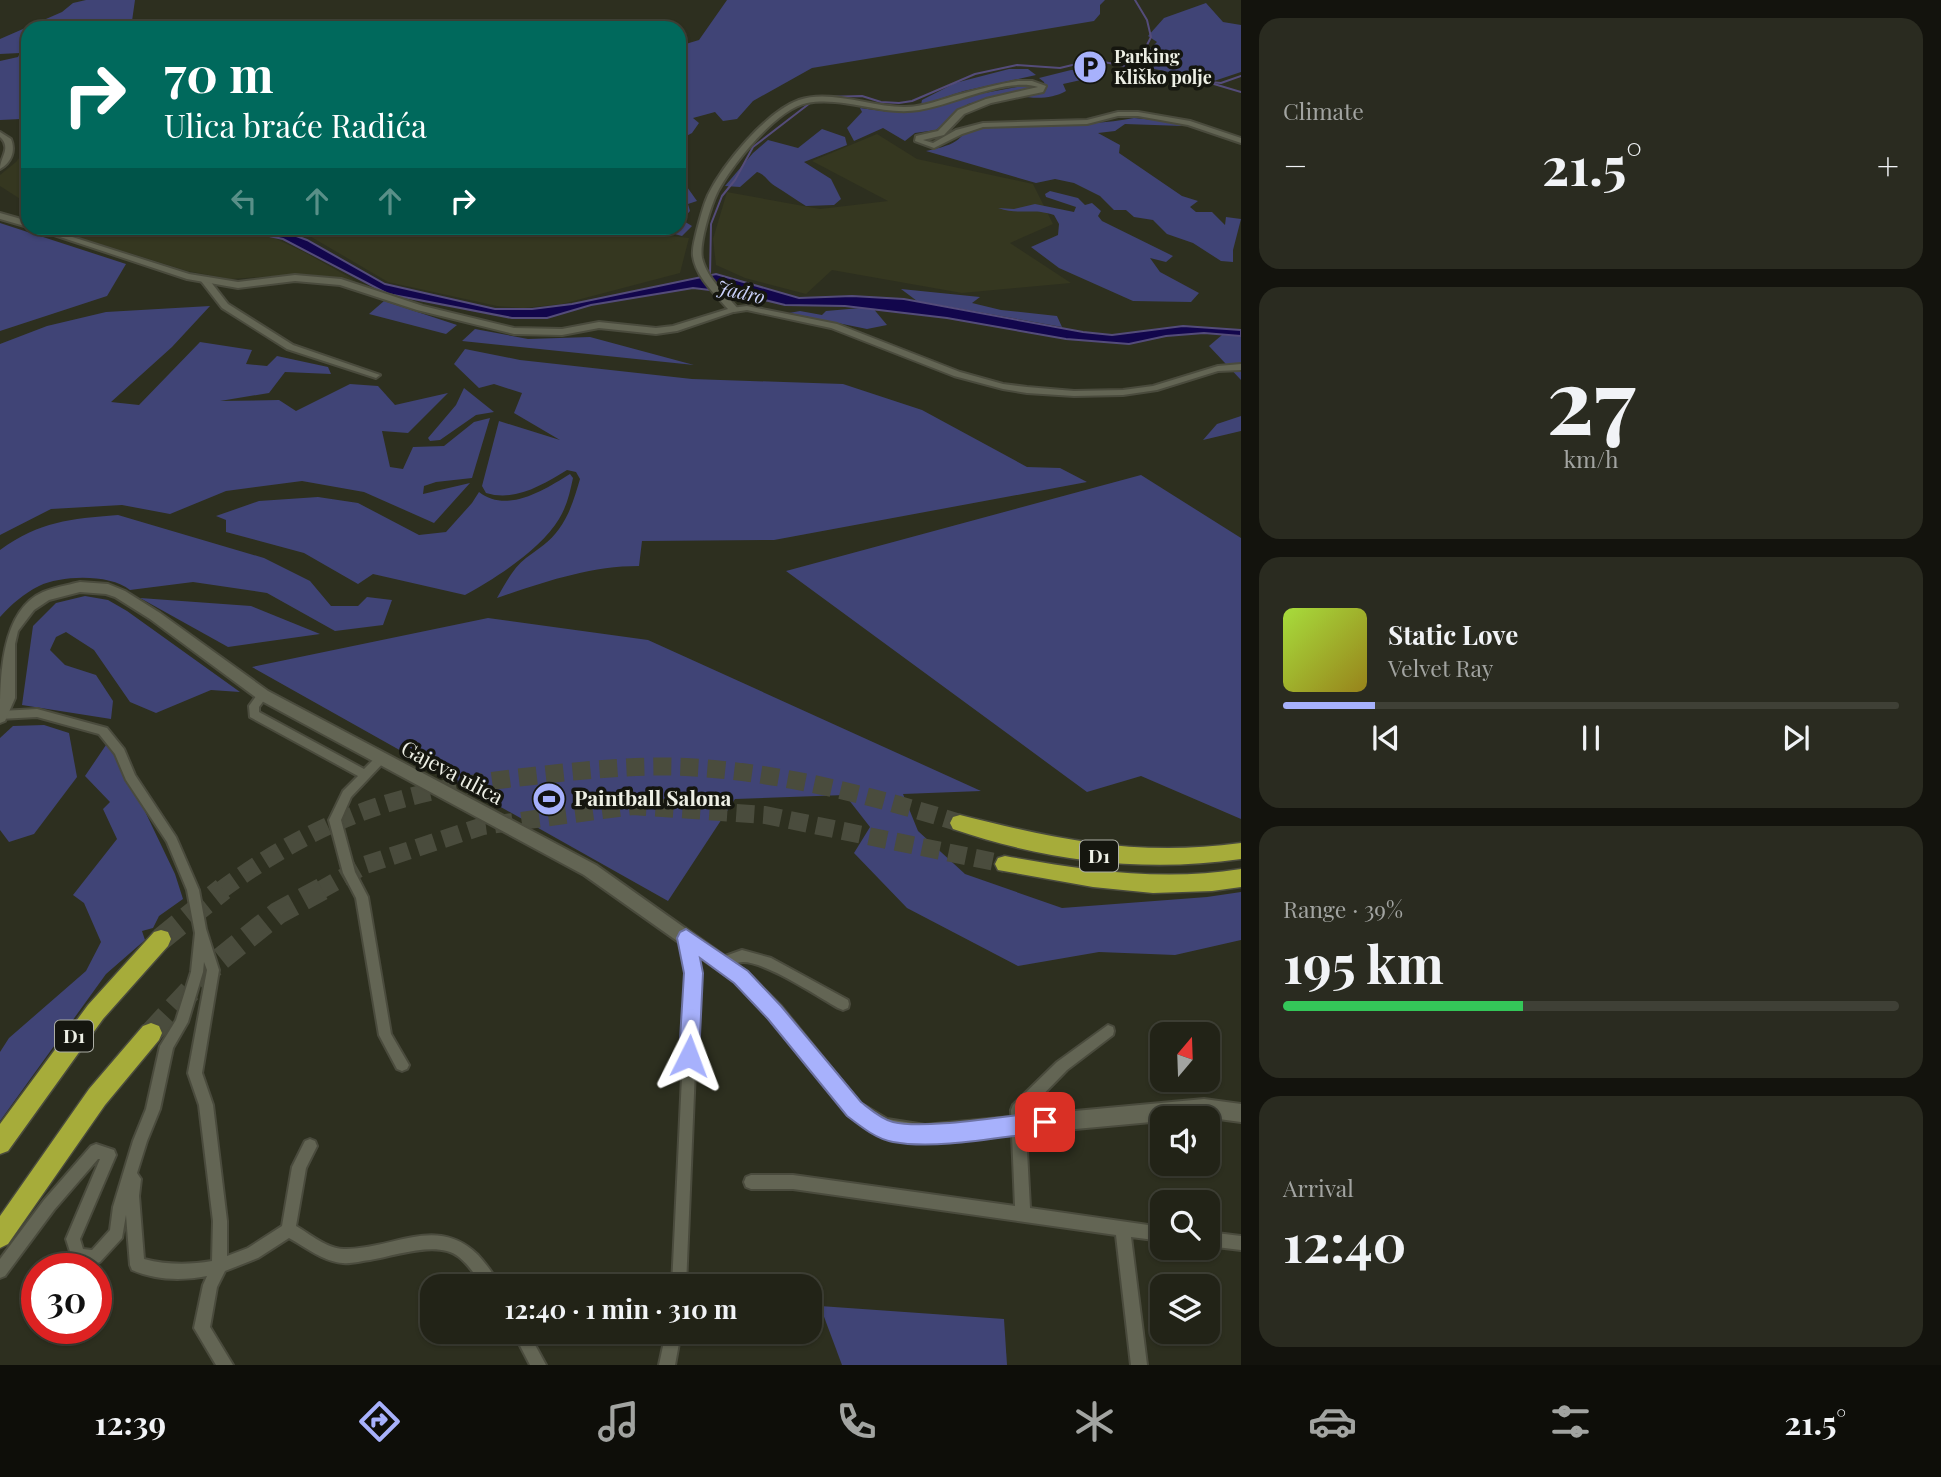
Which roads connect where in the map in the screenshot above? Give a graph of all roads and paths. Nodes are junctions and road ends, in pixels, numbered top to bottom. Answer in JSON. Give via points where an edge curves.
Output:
{"nodes":[{"id":1,"x":0,"y":134,"type":"edge"},
{"id":2,"x":1241,"y":141,"type":"edge"},
{"id":3,"x":0,"y":167,"type":"edge"},
{"id":4,"x":0,"y":215,"type":"edge"},
{"id":5,"x":21,"y":222,"type":"edge"},
{"id":6,"x":58,"y":235,"type":"edge"},
{"id":7,"x":204,"y":279,"type":"junction"},
{"id":8,"x":734,"y":310,"type":"junction"},
{"id":9,"x":1241,"y":367,"type":"edge"},
{"id":10,"x":376,"y":375,"type":"dead end"},
{"id":11,"x":263,"y":695,"type":"junction"},
{"id":12,"x":1,"y":716,"type":"edge"},
{"id":13,"x":381,"y":759,"type":"junction"},
{"id":14,"x":364,"y":774,"type":"junction"},
{"id":15,"x":960,"y":823,"type":"tunnel mouth"},
{"id":16,"x":1241,"y":851,"type":"edge"},
{"id":17,"x":1005,"y":864,"type":"tunnel mouth"},
{"id":18,"x":1241,"y":878,"type":"edge"},
{"id":19,"x":201,"y":929,"type":"junction"},
{"id":20,"x":686,"y":938,"type":"junction"},
{"id":21,"x":161,"y":939,"type":"tunnel mouth"},
{"id":22,"x":721,"y":963,"type":"junction"},
{"id":23,"x":843,"y":1004,"type":"dead end"},
{"id":24,"x":1108,"y":1031,"type":"dead end"},
{"id":25,"x":151,"y":1033,"type":"tunnel mouth"},
{"id":26,"x":402,"y":1065,"type":"dead end"},
{"id":27,"x":1241,"y":1113,"type":"edge"},
{"id":28,"x":1019,"y":1125,"type":"junction"},
{"id":29,"x":140,"y":1141,"type":"junction"},
{"id":30,"x":0,"y":1143,"type":"edge"},
{"id":31,"x":310,"y":1146,"type":"dead end"},
{"id":32,"x":751,"y":1182,"type":"dead end"},
{"id":33,"x":1023,"y":1215,"type":"junction"},
{"id":34,"x":1123,"y":1229,"type":"junction"},
{"id":35,"x":288,"y":1230,"type":"junction"},
{"id":36,"x":1150,"y":1232,"type":"edge"},
{"id":37,"x":0,"y":1237,"type":"edge"},
{"id":38,"x":1220,"y":1240,"type":"edge"},
{"id":39,"x":1241,"y":1243,"type":"edge"},
{"id":40,"x":219,"y":1269,"type":"junction"},
{"id":41,"x":0,"y":1272,"type":"edge"},
{"id":42,"x":483,"y":1274,"type":"edge"},
{"id":43,"x":680,"y":1274,"type":"edge"},
{"id":44,"x":527,"y":1344,"type":"edge"},
{"id":45,"x":671,"y":1344,"type":"edge"},
{"id":46,"x":225,"y":1365,"type":"edge"},
{"id":47,"x":538,"y":1365,"type":"edge"},
{"id":48,"x":667,"y":1365,"type":"edge"},
{"id":49,"x":1139,"y":1365,"type":"edge"}],
"edges":[{"from":1,"to":3,"type":"street","via":[[10,145]]},
{"from":2,"to":8,"type":"street","via":[[1190,123],[1138,114],[1087,122],[983,125],[937,145],[919,141],[941,133],[961,112],[1040,90],[1042,86],[1030,82],[891,110],[801,101],[755,136],[712,195],[697,253],[702,268]]},
{"from":4,"to":5,"type":"street"},
{"from":6,"to":7,"type":"street"},
{"from":7,"to":8,"type":"street","via":[[239,285],[295,278],[341,282],[514,331],[562,332],[599,325],[665,330]]},
{"from":7,"to":10,"type":"street","via":[[225,306],[290,347]]},
{"from":8,"to":9,"type":"street","via":[[747,308],[844,329],[950,372],[1027,390],[1120,393],[1155,388],[1216,367]]},
{"from":11,"to":12,"type":"main road","name":"Gajeva ulica","via":[[120,594],[80,587],[45,596],[19,619],[8,644],[8,698]]},
{"from":11,"to":13,"type":"main road","name":"Gajeva ulica"},
{"from":11,"to":14,"type":"street","via":[[254,714]]},
{"from":12,"to":19,"type":"street","via":[[37,713],[103,731],[172,839],[193,890]]},
{"from":13,"to":14,"type":"street"},
{"from":13,"to":20,"type":"main road","name":"Gajeva ulica","via":[[590,870]]},
{"from":14,"to":26,"type":"street","via":[[347,794],[335,820],[349,873],[362,897],[385,1035]]},
{"from":15,"to":16,"type":"highway","number":"D1","via":[[1091,855],[1178,859]]},
{"from":17,"to":18,"type":"highway","number":"D1","via":[[1121,882]]},
{"from":19,"to":29,"type":"street","via":[[197,972],[182,1022],[167,1046],[153,1109]]},
{"from":19,"to":40,"type":"street","via":[[213,970],[195,1073],[206,1105],[216,1178]]},
{"from":20,"to":22,"type":"main road","name":"Gajeva ulica"},
{"from":20,"to":43,"type":"street","via":[[693,973]]},
{"from":21,"to":30,"type":"highway","number":"D1","via":[[74,1037]]},
{"from":22,"to":23,"type":"street","via":[[741,956],[767,962]]},
{"from":22,"to":28,"type":"main road","name":"Gajeva ulica","via":[[775,1012],[868,1121],[892,1132],[925,1134]]},
{"from":24,"to":28,"type":"street","via":[[1031,1095],[1018,1110]]},
{"from":25,"to":37,"type":"highway","via":[[97,1097]]},
{"from":27,"to":28,"type":"main road","name":"Gajeva ulica","via":[[1204,1108]]},
{"from":28,"to":33,"type":"street"},
{"from":29,"to":40,"type":"street","via":[[132,1196],[137,1265],[160,1272]]},
{"from":29,"to":41,"type":"street","via":[[117,1233],[95,1257],[78,1256],[73,1239],[109,1155],[96,1151]]},
{"from":31,"to":35,"type":"street","via":[[299,1167]]},
{"from":32,"to":33,"type":"street","via":[[793,1182]]},
{"from":33,"to":34,"type":"street"},
{"from":34,"to":36,"type":"street"},
{"from":34,"to":49,"type":"street"},
{"from":35,"to":40,"type":"street","via":[[265,1248]]},
{"from":35,"to":42,"type":"street","via":[[340,1256],[438,1240],[452,1243],[465,1251]]},
{"from":38,"to":39,"type":"street"},
{"from":40,"to":46,"type":"street","via":[[210,1285],[202,1328]]},
{"from":44,"to":47,"type":"street"},
{"from":45,"to":48,"type":"street"}]}
